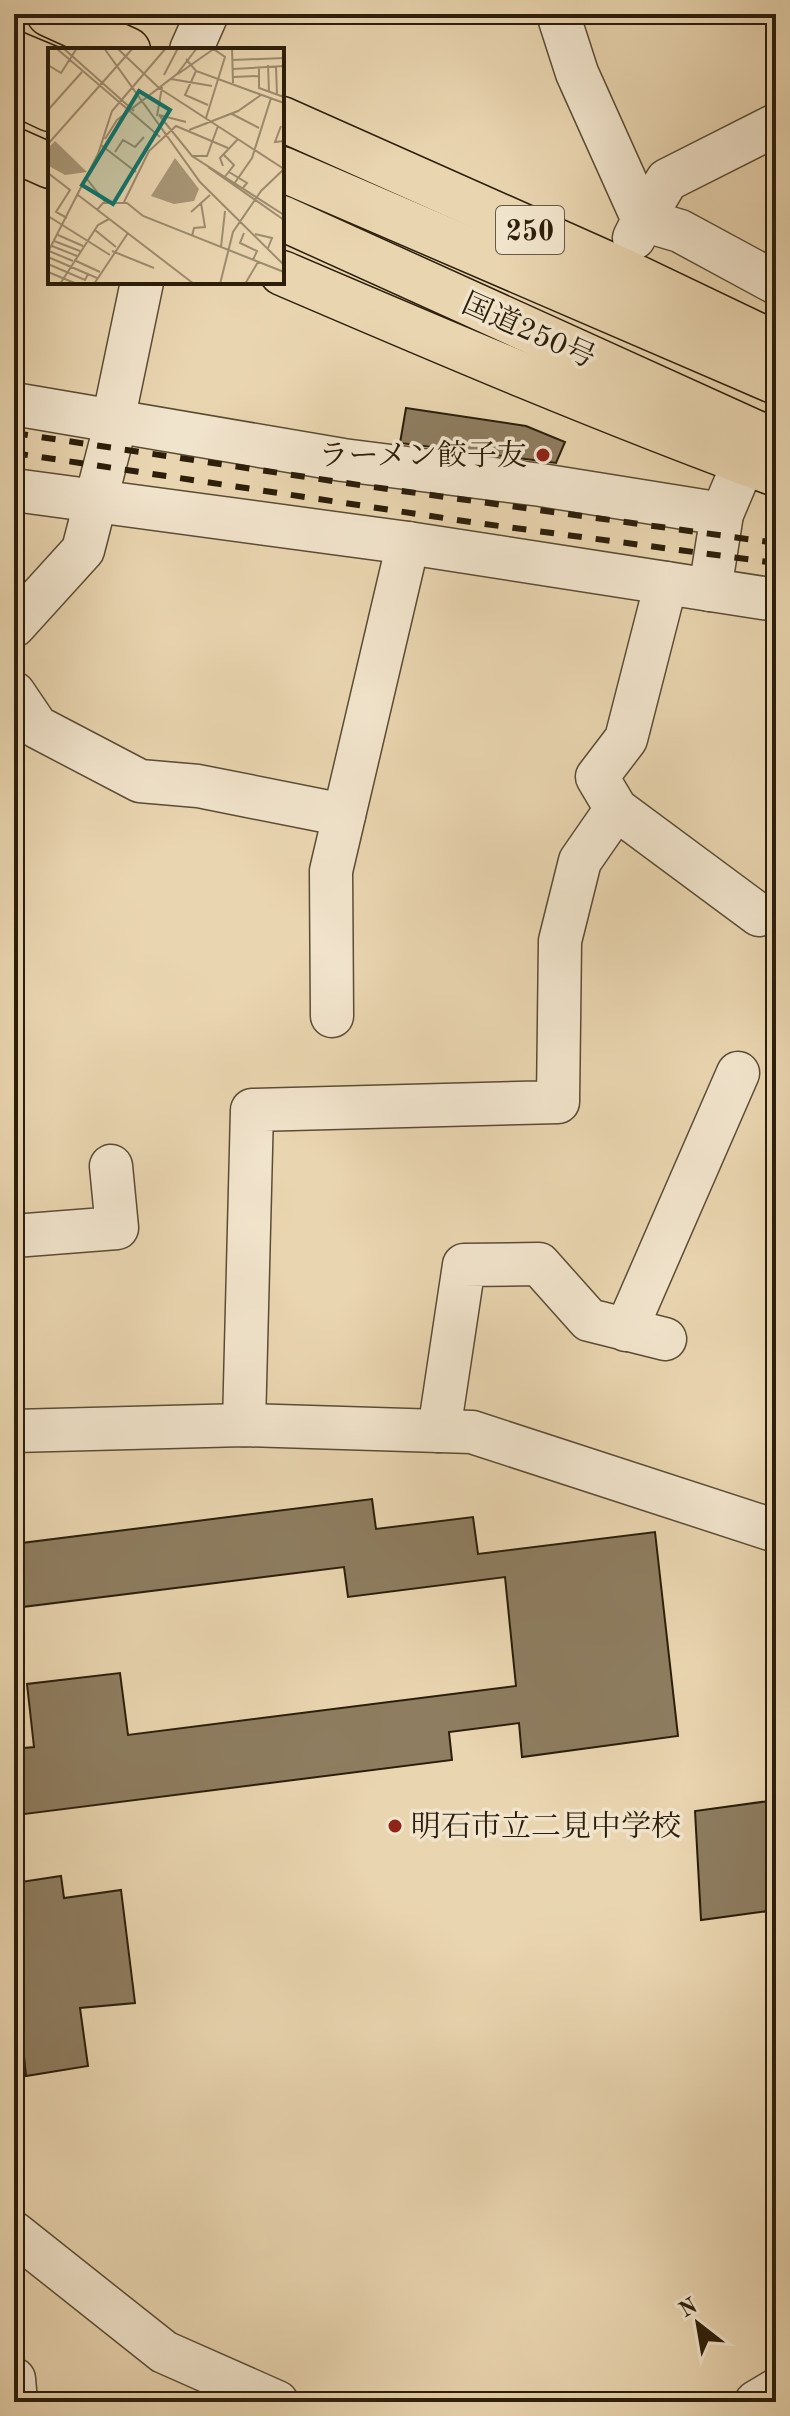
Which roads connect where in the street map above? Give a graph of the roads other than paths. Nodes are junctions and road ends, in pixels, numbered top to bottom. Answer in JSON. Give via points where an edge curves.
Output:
{"nodes":[{"id":1,"x":49,"y":14,"type":"edge"},
{"id":2,"x":207,"y":14,"type":"edge"},
{"id":3,"x":558,"y":14,"type":"edge"},
{"id":4,"x":124,"y":48,"type":"edge"},
{"id":5,"x":192,"y":48,"type":"edge"},
{"id":6,"x":14,"y":53,"type":"edge"},
{"id":7,"x":48,"y":67,"type":"edge"},
{"id":8,"x":14,"y":92,"type":"edge"},
{"id":9,"x":48,"y":108,"type":"edge"},
{"id":10,"x":284,"y":120,"type":"edge"},
{"id":11,"x":776,"y":125,"type":"edge"},
{"id":12,"x":14,"y":150,"type":"edge"},
{"id":13,"x":48,"y":165,"type":"edge"},
{"id":14,"x":284,"y":170,"type":"edge"},
{"id":15,"x":284,"y":219,"type":"edge"},
{"id":16,"x":643,"y":220,"type":"junction"},
{"id":17,"x":619,"y":269,"type":"junction"},
{"id":18,"x":284,"y":274,"type":"edge"},
{"id":19,"x":776,"y":283,"type":"edge"},
{"id":20,"x":142,"y":284,"type":"edge"},
{"id":21,"x":776,"y":344,"type":"edge"},
{"id":22,"x":776,"y":382,"type":"edge"},
{"id":23,"x":14,"y":404,"type":"edge"},
{"id":24,"x":113,"y":421,"type":"junction"},
{"id":25,"x":765,"y":460,"type":"edge"},
{"id":26,"x":14,"y":490,"type":"edge"},
{"id":27,"x":95,"y":500,"type":"junction"},
{"id":28,"x":722,"y":514,"type":"junction"},
{"id":29,"x":408,"y":543,"type":"junction"},
{"id":30,"x":666,"y":583,"type":"junction"},
{"id":31,"x":710,"y":590,"type":"junction"},
{"id":32,"x":776,"y":600,"type":"edge"},
{"id":33,"x":14,"y":626,"type":"edge"},
{"id":34,"x":14,"y":693,"type":"edge"},
{"id":35,"x":616,"y":809,"type":"junction"},
{"id":36,"x":344,"y":815,"type":"junction"},
{"id":37,"x":759,"y":915,"type":"dead end"},
{"id":38,"x":332,"y":1016,"type":"dead end"},
{"id":39,"x":738,"y":1073,"type":"dead end"},
{"id":40,"x":111,"y":1166,"type":"dead end"},
{"id":41,"x":14,"y":1236,"type":"edge"},
{"id":42,"x":244,"y":1425,"type":"junction"},
{"id":43,"x":14,"y":1431,"type":"edge"},
{"id":44,"x":439,"y":1431,"type":"junction"},
{"id":45,"x":776,"y":1531,"type":"edge"},
{"id":46,"x":14,"y":2233,"type":"edge"},
{"id":47,"x":14,"y":2379,"type":"edge"},
{"id":48,"x":776,"y":2390,"type":"edge"},
{"id":49,"x":16,"y":2402,"type":"edge"},
{"id":50,"x":277,"y":2402,"type":"edge"},
{"id":51,"x":756,"y":2402,"type":"edge"}],
"edges":[{"from":1,"to":4,"type":"highway"},
{"from":2,"to":5,"type":"street"},
{"from":3,"to":16,"type":"street","via":[[577,73]]},
{"from":6,"to":7,"type":"highway"},
{"from":8,"to":9,"type":"highway"},
{"from":10,"to":17,"type":"highway","number":"250"},
{"from":11,"to":16,"type":"street","via":[[667,180]]},
{"from":12,"to":13,"type":"highway"},
{"from":14,"to":22,"type":"highway","name":"国道250号","number":"250"},
{"from":15,"to":25,"type":"highway","name":"国道250号"},
{"from":16,"to":17,"type":"street"},
{"from":16,"to":19,"type":"street","via":[[680,231]]},
{"from":17,"to":21,"type":"highway","number":"250"},
{"from":18,"to":25,"type":"highway","via":[[408,327]]},
{"from":20,"to":24,"type":"street"},
{"from":23,"to":24,"type":"street"},
{"from":24,"to":27,"type":"street"},
{"from":24,"to":28,"type":"street"},
{"from":25,"to":28,"type":"street"},
{"from":26,"to":27,"type":"street"},
{"from":27,"to":29,"type":"street"},
{"from":27,"to":33,"type":"street","via":[[83,550]]},
{"from":28,"to":31,"type":"street"},
{"from":29,"to":30,"type":"street"},
{"from":29,"to":36,"type":"street"},
{"from":30,"to":31,"type":"street"},
{"from":30,"to":35,"type":"street","via":[[626,739],[597,777]]},
{"from":31,"to":32,"type":"street"},
{"from":34,"to":36,"type":"street","via":[[37,727],[140,781],[198,786]]},
{"from":35,"to":37,"type":"street"},
{"from":35,"to":42,"type":"street","via":[[580,861],[560,941],[558,1102],[252,1110]]},
{"from":36,"to":38,"type":"street","via":[[331,871]]},
{"from":39,"to":44,"type":"street","via":[[646,1334],[589,1320],[539,1264],[464,1265]]},
{"from":40,"to":41,"type":"street","via":[[117,1228]]},
{"from":42,"to":43,"type":"street"},
{"from":42,"to":44,"type":"street"},
{"from":44,"to":45,"type":"street","via":[[472,1432]]},
{"from":46,"to":50,"type":"street","via":[[164,2352]]},
{"from":47,"to":49,"type":"street"},
{"from":48,"to":51,"type":"street"}]}
